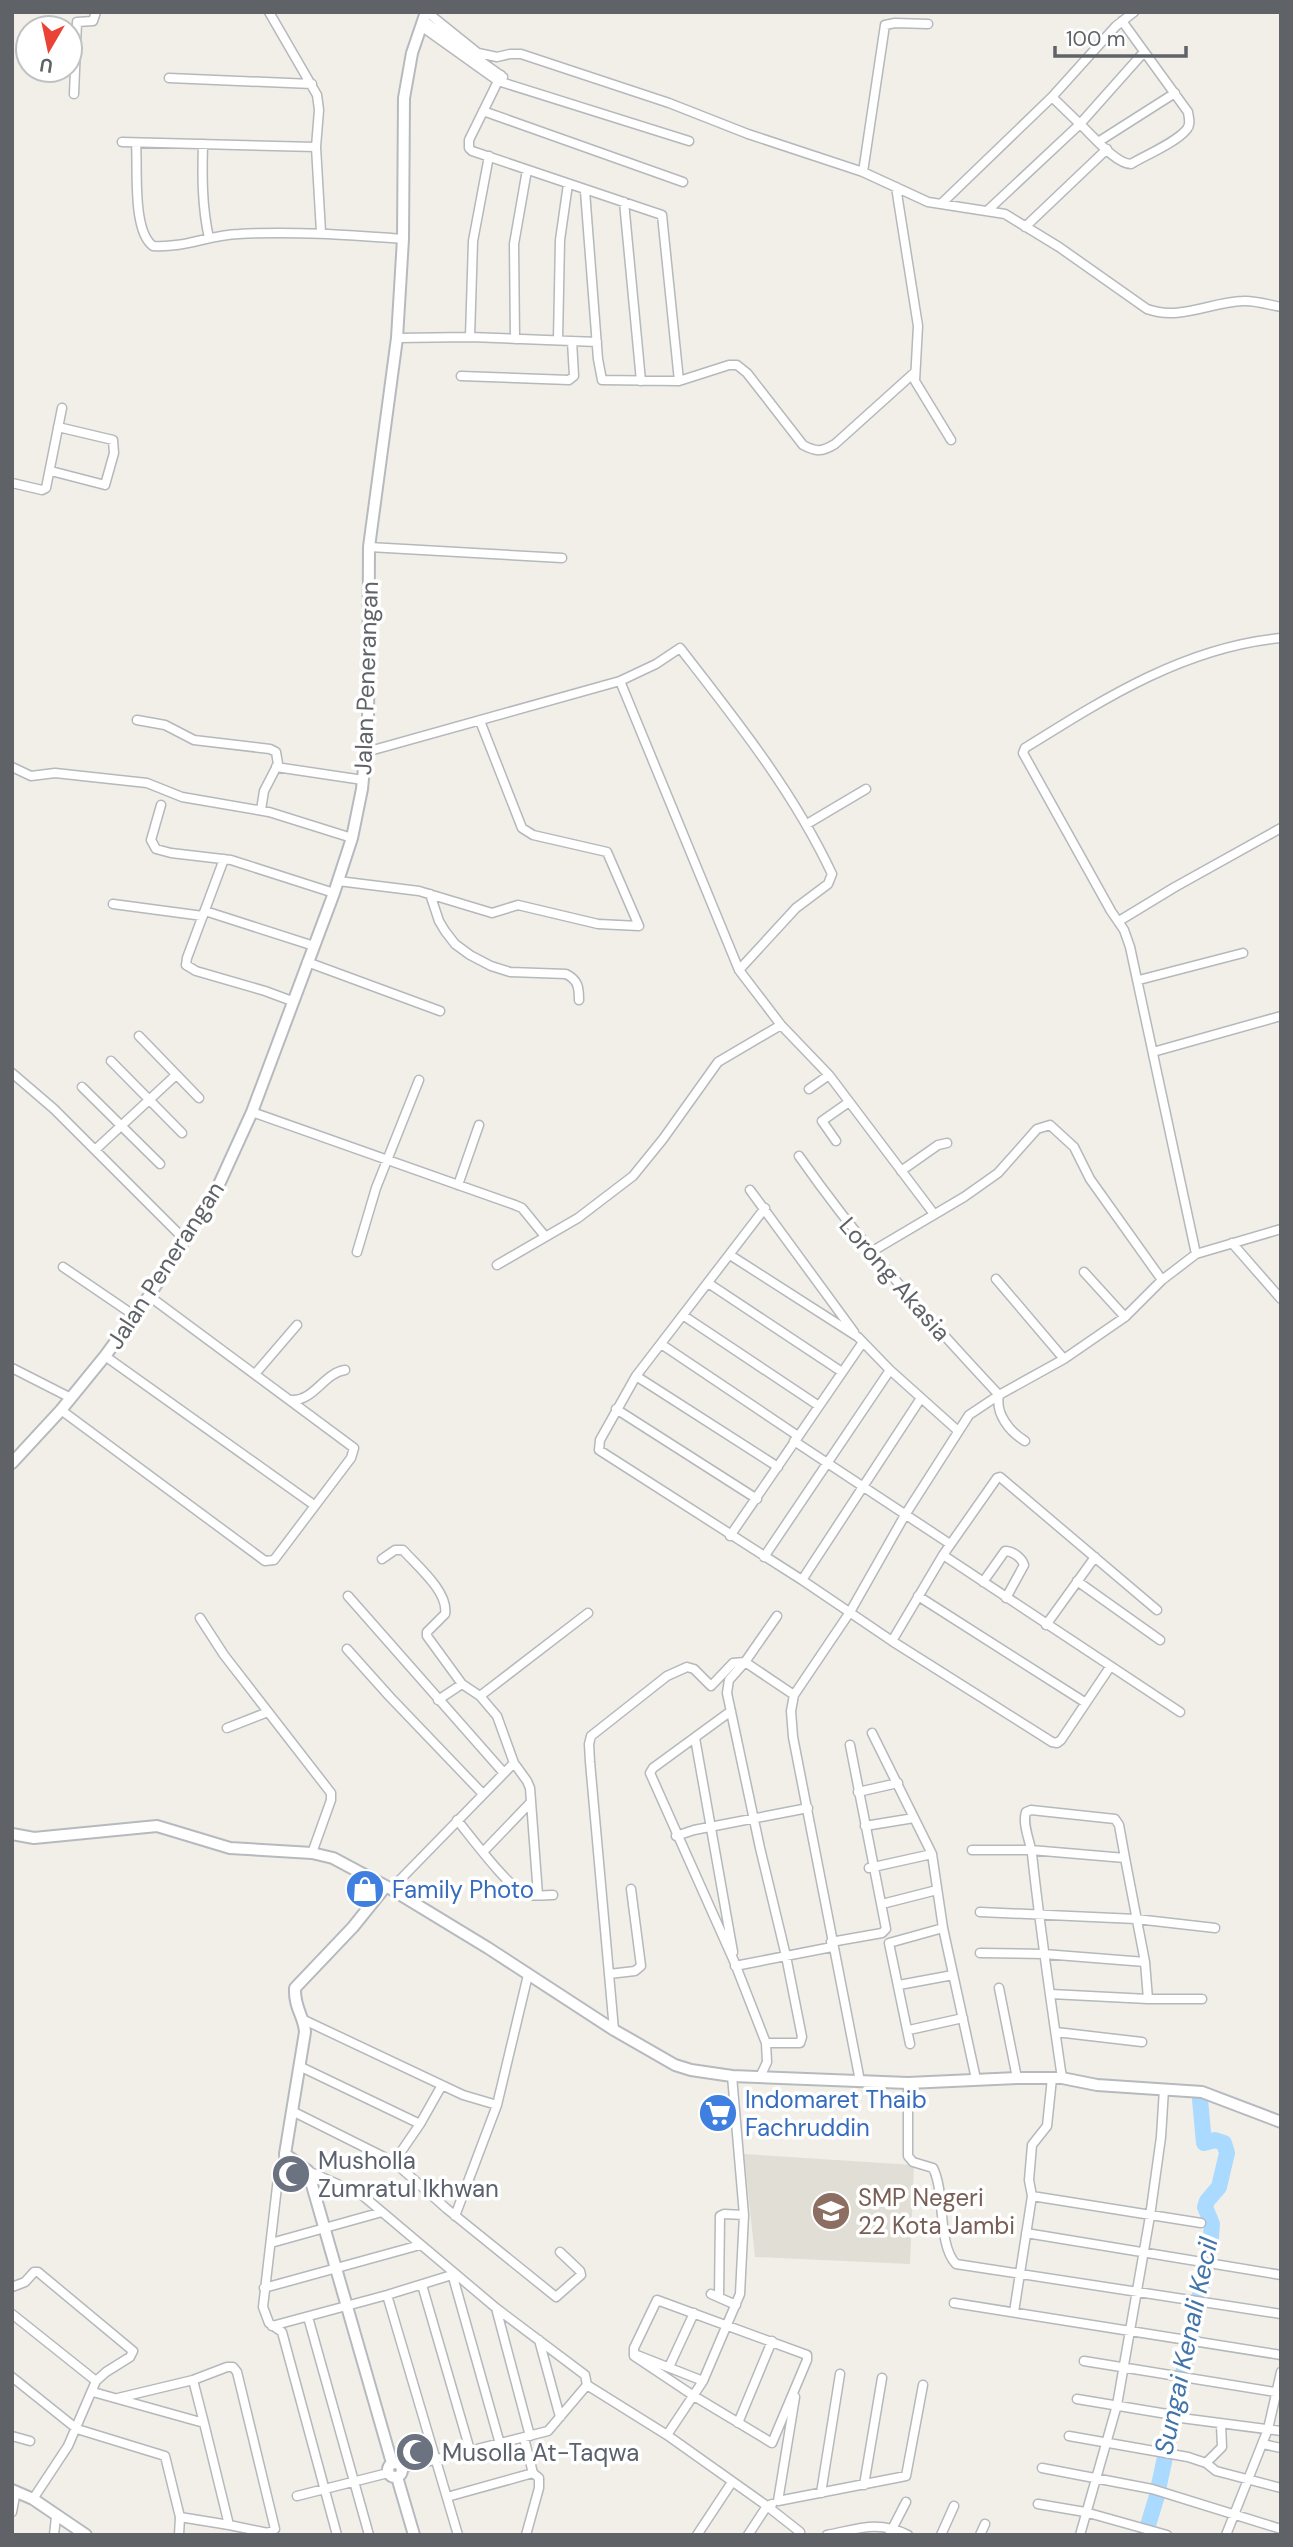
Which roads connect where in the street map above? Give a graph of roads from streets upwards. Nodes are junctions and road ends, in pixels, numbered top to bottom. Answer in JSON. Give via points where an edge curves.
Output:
{"nodes":[{"id":1,"x":96,"y":12,"type":"edge"},
{"id":2,"x":269,"y":12,"type":"edge"},
{"id":3,"x":1134,"y":12,"type":"edge"},
{"id":4,"x":424,"y":18,"type":"edge"},
{"id":5,"x":1122,"y":22,"type":"junction"},
{"id":6,"x":928,"y":24,"type":"dead end"},
{"id":7,"x":1144,"y":52,"type":"junction"},
{"id":8,"x":169,"y":78,"type":"dead end"},
{"id":9,"x":500,"y":78,"type":"junction"},
{"id":10,"x":312,"y":84,"type":"junction"},
{"id":11,"x":1175,"y":93,"type":"junction"},
{"id":12,"x":74,"y":94,"type":"dead end"},
{"id":13,"x":1052,"y":97,"type":"junction"},
{"id":14,"x":483,"y":111,"type":"junction"},
{"id":15,"x":1080,"y":124,"type":"junction"},
{"id":16,"x":688,"y":141,"type":"dead end"},
{"id":17,"x":122,"y":142,"type":"dead end"},
{"id":18,"x":1098,"y":142,"type":"junction"},
{"id":19,"x":136,"y":144,"type":"junction"},
{"id":20,"x":203,"y":144,"type":"junction"},
{"id":21,"x":316,"y":147,"type":"junction"},
{"id":22,"x":1107,"y":149,"type":"junction"},
{"id":23,"x":489,"y":156,"type":"junction"},
{"id":24,"x":527,"y":170,"type":"junction"},
{"id":25,"x":863,"y":172,"type":"junction"},
{"id":26,"x":683,"y":182,"type":"dead end"},
{"id":27,"x":568,"y":184,"type":"junction"},
{"id":28,"x":896,"y":187,"type":"junction"},
{"id":29,"x":584,"y":191,"type":"junction"},
{"id":30,"x":624,"y":202,"type":"junction"},
{"id":31,"x":942,"y":204,"type":"junction"},
{"id":32,"x":987,"y":211,"type":"junction"},
{"id":33,"x":1025,"y":227,"type":"junction"},
{"id":34,"x":321,"y":233,"type":"junction"},
{"id":35,"x":209,"y":238,"type":"junction"},
{"id":36,"x":403,"y":239,"type":"junction"},
{"id":37,"x":1281,"y":307,"type":"edge"},
{"id":38,"x":470,"y":337,"type":"junction"},
{"id":39,"x":397,"y":338,"type":"junction"},
{"id":40,"x":515,"y":339,"type":"junction"},
{"id":41,"x":558,"y":340,"type":"junction"},
{"id":42,"x":572,"y":341,"type":"junction"},
{"id":43,"x":597,"y":342,"type":"junction"},
{"id":44,"x":915,"y":372,"type":"junction"},
{"id":45,"x":461,"y":376,"type":"dead end"},
{"id":46,"x":641,"y":381,"type":"junction"},
{"id":47,"x":679,"y":381,"type":"junction"},
{"id":48,"x":62,"y":408,"type":"dead end"},
{"id":49,"x":58,"y":427,"type":"junction"},
{"id":50,"x":951,"y":440,"type":"dead end"},
{"id":51,"x":51,"y":471,"type":"junction"},
{"id":52,"x":12,"y":483,"type":"edge"},
{"id":53,"x":369,"y":547,"type":"junction"},
{"id":54,"x":562,"y":558,"type":"dead end"},
{"id":55,"x":1281,"y":638,"type":"edge"},
{"id":56,"x":620,"y":681,"type":"junction"},
{"id":57,"x":137,"y":720,"type":"dead end"},
{"id":58,"x":480,"y":721,"type":"junction"},
{"id":59,"x":366,"y":751,"type":"junction"},
{"id":60,"x":12,"y":767,"type":"edge"},
{"id":61,"x":276,"y":767,"type":"junction"},
{"id":62,"x":363,"y":780,"type":"junction"},
{"id":63,"x":866,"y":789,"type":"dead end"},
{"id":64,"x":161,"y":805,"type":"dead end"},
{"id":65,"x":261,"y":810,"type":"junction"},
{"id":66,"x":807,"y":824,"type":"junction"},
{"id":67,"x":1281,"y":828,"type":"edge"},
{"id":68,"x":352,"y":838,"type":"junction"},
{"id":69,"x":224,"y":859,"type":"junction"},
{"id":70,"x":336,"y":887,"type":"junction"},
{"id":71,"x":430,"y":894,"type":"junction"},
{"id":72,"x":113,"y":904,"type":"dead end"},
{"id":73,"x":204,"y":913,"type":"junction"},
{"id":74,"x":1119,"y":921,"type":"junction"},
{"id":75,"x":314,"y":946,"type":"junction"},
{"id":76,"x":1243,"y":953,"type":"dead end"},
{"id":77,"x":307,"y":962,"type":"junction"},
{"id":78,"x":739,"y":970,"type":"junction"},
{"id":79,"x":1139,"y":980,"type":"junction"},
{"id":80,"x":579,"y":1000,"type":"dead end"},
{"id":81,"x":292,"y":1001,"type":"junction"},
{"id":82,"x":440,"y":1011,"type":"dead end"},
{"id":83,"x":1281,"y":1016,"type":"edge"},
{"id":84,"x":782,"y":1025,"type":"junction"},
{"id":85,"x":139,"y":1036,"type":"dead end"},
{"id":86,"x":1153,"y":1052,"type":"junction"},
{"id":87,"x":111,"y":1061,"type":"dead end"},
{"id":88,"x":12,"y":1073,"type":"edge"},
{"id":89,"x":176,"y":1075,"type":"junction"},
{"id":90,"x":829,"y":1075,"type":"junction"},
{"id":91,"x":419,"y":1080,"type":"dead end"},
{"id":92,"x":82,"y":1087,"type":"dead end"},
{"id":93,"x":809,"y":1089,"type":"dead end"},
{"id":94,"x":199,"y":1098,"type":"dead end"},
{"id":95,"x":149,"y":1099,"type":"junction"},
{"id":96,"x":849,"y":1102,"type":"junction"},
{"id":97,"x":252,"y":1111,"type":"junction"},
{"id":98,"x":122,"y":1125,"type":"junction"},
{"id":99,"x":478,"y":1125,"type":"dead end"},
{"id":100,"x":182,"y":1133,"type":"dead end"},
{"id":101,"x":836,"y":1141,"type":"dead end"},
{"id":102,"x":947,"y":1143,"type":"dead end"},
{"id":103,"x":95,"y":1150,"type":"junction"},
{"id":104,"x":799,"y":1156,"type":"dead end"},
{"id":105,"x":387,"y":1161,"type":"junction"},
{"id":106,"x":160,"y":1164,"type":"dead end"},
{"id":107,"x":901,"y":1171,"type":"junction"},
{"id":108,"x":458,"y":1185,"type":"junction"},
{"id":109,"x":750,"y":1190,"type":"dead end"},
{"id":110,"x":765,"y":1208,"type":"junction"},
{"id":111,"x":934,"y":1214,"type":"junction"},
{"id":112,"x":1281,"y":1229,"type":"edge"},
{"id":113,"x":544,"y":1235,"type":"junction"},
{"id":114,"x":185,"y":1240,"type":"junction"},
{"id":115,"x":1232,"y":1243,"type":"junction"},
{"id":116,"x":357,"y":1252,"type":"dead end"},
{"id":117,"x":871,"y":1252,"type":"junction"},
{"id":118,"x":1196,"y":1254,"type":"junction"},
{"id":119,"x":730,"y":1255,"type":"junction"},
{"id":120,"x":497,"y":1265,"type":"dead end"},
{"id":121,"x":63,"y":1267,"type":"dead end"},
{"id":122,"x":1084,"y":1272,"type":"dead end"},
{"id":123,"x":996,"y":1279,"type":"dead end"},
{"id":124,"x":1162,"y":1280,"type":"junction"},
{"id":125,"x":708,"y":1283,"type":"junction"},
{"id":126,"x":149,"y":1296,"type":"junction"},
{"id":127,"x":1281,"y":1299,"type":"edge"},
{"id":128,"x":135,"y":1316,"type":"junction"},
{"id":129,"x":684,"y":1316,"type":"junction"},
{"id":130,"x":1125,"y":1317,"type":"junction"},
{"id":131,"x":297,"y":1325,"type":"dead end"},
{"id":132,"x":860,"y":1339,"type":"junction"},
{"id":133,"x":661,"y":1344,"type":"junction"},
{"id":134,"x":105,"y":1356,"type":"junction"},
{"id":135,"x":1064,"y":1359,"type":"junction"},
{"id":136,"x":12,"y":1368,"type":"edge"},
{"id":137,"x":345,"y":1370,"type":"dead end"},
{"id":138,"x":890,"y":1370,"type":"junction"},
{"id":139,"x":842,"y":1372,"type":"junction"},
{"id":140,"x":255,"y":1374,"type":"junction"},
{"id":141,"x":636,"y":1376,"type":"junction"},
{"id":142,"x":999,"y":1395,"type":"junction"},
{"id":143,"x":71,"y":1398,"type":"junction"},
{"id":144,"x":921,"y":1398,"type":"junction"},
{"id":145,"x":291,"y":1400,"type":"junction"},
{"id":146,"x":819,"y":1406,"type":"junction"},
{"id":147,"x":616,"y":1409,"type":"junction"},
{"id":148,"x":61,"y":1410,"type":"junction"},
{"id":149,"x":957,"y":1430,"type":"junction"},
{"id":150,"x":796,"y":1439,"type":"junction"},
{"id":151,"x":1025,"y":1441,"type":"dead end"},
{"id":152,"x":12,"y":1463,"type":"edge"},
{"id":153,"x":829,"y":1464,"type":"junction"},
{"id":154,"x":778,"y":1467,"type":"junction"},
{"id":155,"x":863,"y":1485,"type":"junction"},
{"id":156,"x":757,"y":1499,"type":"junction"},
{"id":157,"x":314,"y":1505,"type":"junction"},
{"id":158,"x":905,"y":1515,"type":"junction"},
{"id":159,"x":730,"y":1536,"type":"junction"},
{"id":160,"x":950,"y":1544,"type":"junction"},
{"id":161,"x":943,"y":1555,"type":"junction"},
{"id":162,"x":764,"y":1557,"type":"junction"},
{"id":163,"x":1095,"y":1557,"type":"junction"},
{"id":164,"x":382,"y":1559,"type":"dead end"},
{"id":165,"x":802,"y":1580,"type":"junction"},
{"id":166,"x":1077,"y":1581,"type":"junction"},
{"id":167,"x":983,"y":1582,"type":"junction"},
{"id":168,"x":348,"y":1596,"type":"dead end"},
{"id":169,"x":918,"y":1596,"type":"junction"},
{"id":170,"x":1006,"y":1598,"type":"junction"},
{"id":171,"x":1157,"y":1610,"type":"dead end"},
{"id":172,"x":850,"y":1612,"type":"junction"},
{"id":173,"x":588,"y":1613,"type":"dead end"},
{"id":174,"x":776,"y":1616,"type":"dead end"},
{"id":175,"x":200,"y":1618,"type":"dead end"},
{"id":176,"x":1046,"y":1625,"type":"junction"},
{"id":177,"x":1160,"y":1640,"type":"dead end"},
{"id":178,"x":892,"y":1641,"type":"junction"},
{"id":179,"x":348,"y":1649,"type":"dead end"},
{"id":180,"x":745,"y":1662,"type":"junction"},
{"id":181,"x":1110,"y":1667,"type":"junction"},
{"id":182,"x":462,"y":1684,"type":"junction"},
{"id":183,"x":794,"y":1695,"type":"junction"},
{"id":184,"x":480,"y":1696,"type":"junction"},
{"id":185,"x":438,"y":1700,"type":"junction"},
{"id":186,"x":1086,"y":1703,"type":"junction"},
{"id":187,"x":731,"y":1711,"type":"junction"},
{"id":188,"x":268,"y":1712,"type":"junction"},
{"id":189,"x":1180,"y":1712,"type":"dead end"},
{"id":190,"x":227,"y":1728,"type":"dead end"},
{"id":191,"x":872,"y":1733,"type":"dead end"},
{"id":192,"x":695,"y":1738,"type":"junction"},
{"id":193,"x":850,"y":1745,"type":"dead end"},
{"id":194,"x":514,"y":1763,"type":"junction"},
{"id":195,"x":503,"y":1772,"type":"junction"},
{"id":196,"x":898,"y":1783,"type":"junction"},
{"id":197,"x":858,"y":1792,"type":"junction"},
{"id":198,"x":482,"y":1793,"type":"junction"},
{"id":199,"x":530,"y":1803,"type":"junction"},
{"id":200,"x":808,"y":1808,"type":"junction"},
{"id":201,"x":755,"y":1818,"type":"junction"},
{"id":202,"x":914,"y":1818,"type":"junction"},
{"id":203,"x":457,"y":1820,"type":"junction"},
{"id":204,"x":865,"y":1826,"type":"junction"},
{"id":205,"x":712,"y":1828,"type":"junction"},
{"id":206,"x":12,"y":1835,"type":"edge"},
{"id":207,"x":676,"y":1836,"type":"junction"},
{"id":208,"x":972,"y":1850,"type":"dead end"},
{"id":209,"x":1031,"y":1850,"type":"junction"},
{"id":210,"x":483,"y":1852,"type":"junction"},
{"id":211,"x":313,"y":1853,"type":"junction"},
{"id":212,"x":932,"y":1854,"type":"junction"},
{"id":213,"x":1125,"y":1858,"type":"junction"},
{"id":214,"x":872,"y":1868,"type":"junction"},
{"id":215,"x":388,"y":1888,"type":"junction"},
{"id":216,"x":631,"y":1889,"type":"dead end"},
{"id":217,"x":937,"y":1890,"type":"junction"},
{"id":218,"x":538,"y":1895,"type":"junction"},
{"id":219,"x":553,"y":1895,"type":"dead end"},
{"id":220,"x":882,"y":1903,"type":"junction"},
{"id":221,"x":980,"y":1912,"type":"dead end"},
{"id":222,"x":1039,"y":1914,"type":"junction"},
{"id":223,"x":1136,"y":1919,"type":"junction"},
{"id":224,"x":943,"y":1928,"type":"junction"},
{"id":225,"x":1215,"y":1928,"type":"dead end"},
{"id":226,"x":832,"y":1944,"type":"junction"},
{"id":227,"x":980,"y":1953,"type":"dead end"},
{"id":228,"x":1044,"y":1954,"type":"junction"},
{"id":229,"x":786,"y":1956,"type":"junction"},
{"id":230,"x":1145,"y":1962,"type":"junction"},
{"id":231,"x":735,"y":1963,"type":"junction"},
{"id":232,"x":609,"y":1974,"type":"junction"},
{"id":233,"x":528,"y":1975,"type":"junction"},
{"id":234,"x":953,"y":1975,"type":"junction"},
{"id":235,"x":899,"y":1985,"type":"junction"},
{"id":236,"x":999,"y":1988,"type":"dead end"},
{"id":237,"x":1051,"y":1994,"type":"junction"},
{"id":238,"x":1148,"y":1999,"type":"junction"},
{"id":239,"x":1202,"y":1999,"type":"dead end"},
{"id":240,"x":963,"y":2018,"type":"junction"},
{"id":241,"x":302,"y":2019,"type":"junction"},
{"id":242,"x":614,"y":2030,"type":"junction"},
{"id":243,"x":909,"y":2030,"type":"junction"},
{"id":244,"x":1055,"y":2032,"type":"junction"},
{"id":245,"x":1142,"y":2042,"type":"dead end"},
{"id":246,"x":766,"y":2043,"type":"junction"},
{"id":247,"x":911,"y":2044,"type":"dead end"},
{"id":248,"x":299,"y":2066,"type":"junction"},
{"id":249,"x":732,"y":2076,"type":"junction"},
{"id":250,"x":760,"y":2077,"type":"junction"},
{"id":251,"x":1017,"y":2078,"type":"junction"},
{"id":252,"x":1057,"y":2078,"type":"junction"},
{"id":253,"x":976,"y":2079,"type":"junction"},
{"id":254,"x":860,"y":2081,"type":"junction"},
{"id":255,"x":908,"y":2083,"type":"junction"},
{"id":256,"x":442,"y":2085,"type":"junction"},
{"id":257,"x":1164,"y":2090,"type":"junction"},
{"id":258,"x":498,"y":2105,"type":"junction"},
{"id":259,"x":292,"y":2111,"type":"junction"},
{"id":260,"x":1281,"y":2122,"type":"edge"},
{"id":261,"x":420,"y":2124,"type":"junction"},
{"id":262,"x":285,"y":2154,"type":"junction"},
{"id":263,"x":394,"y":2162,"type":"junction"},
{"id":264,"x":308,"y":2171,"type":"junction"},
{"id":265,"x":1032,"y":2196,"type":"junction"},
{"id":266,"x":382,"y":2212,"type":"junction"},
{"id":267,"x":744,"y":2215,"type":"junction"},
{"id":268,"x":455,"y":2216,"type":"junction"},
{"id":269,"x":1150,"y":2216,"type":"junction"},
{"id":270,"x":1201,"y":2223,"type":"dead end"},
{"id":271,"x":326,"y":2229,"type":"junction"},
{"id":272,"x":1026,"y":2234,"type":"junction"},
{"id":273,"x":271,"y":2244,"type":"junction"},
{"id":274,"x":420,"y":2245,"type":"junction"},
{"id":275,"x":560,"y":2252,"type":"dead end"},
{"id":276,"x":1143,"y":2252,"type":"junction"},
{"id":277,"x":336,"y":2268,"type":"junction"},
{"id":278,"x":1020,"y":2274,"type":"junction"},
{"id":279,"x":1281,"y":2275,"type":"edge"},
{"id":280,"x":454,"y":2276,"type":"junction"},
{"id":281,"x":422,"y":2285,"type":"junction"},
{"id":282,"x":12,"y":2287,"type":"edge"},
{"id":283,"x":264,"y":2288,"type":"junction"},
{"id":284,"x":1136,"y":2292,"type":"junction"},
{"id":285,"x":387,"y":2295,"type":"junction"},
{"id":286,"x":954,"y":2304,"type":"dead end"},
{"id":287,"x":736,"y":2305,"type":"junction"},
{"id":288,"x":348,"y":2306,"type":"junction"},
{"id":289,"x":496,"y":2308,"type":"junction"},
{"id":290,"x":1014,"y":2312,"type":"junction"},
{"id":291,"x":694,"y":2313,"type":"junction"},
{"id":292,"x":12,"y":2314,"type":"edge"},
{"id":293,"x":1281,"y":2314,"type":"edge"},
{"id":294,"x":308,"y":2317,"type":"junction"},
{"id":295,"x":727,"y":2325,"type":"junction"},
{"id":296,"x":271,"y":2326,"type":"junction"},
{"id":297,"x":1129,"y":2331,"type":"junction"},
{"id":298,"x":539,"y":2340,"type":"junction"},
{"id":299,"x":772,"y":2342,"type":"junction"},
{"id":300,"x":633,"y":2353,"type":"junction"},
{"id":301,"x":1281,"y":2355,"type":"edge"},
{"id":302,"x":1084,"y":2361,"type":"dead end"},
{"id":303,"x":669,"y":2367,"type":"junction"},
{"id":304,"x":1123,"y":2367,"type":"junction"},
{"id":305,"x":1281,"y":2372,"type":"edge"},
{"id":306,"x":840,"y":2374,"type":"dead end"},
{"id":307,"x":12,"y":2377,"type":"edge"},
{"id":308,"x":882,"y":2378,"type":"dead end"},
{"id":309,"x":193,"y":2380,"type":"junction"},
{"id":310,"x":798,"y":2380,"type":"junction"},
{"id":311,"x":96,"y":2381,"type":"junction"},
{"id":312,"x":703,"y":2381,"type":"junction"},
{"id":313,"x":587,"y":2385,"type":"junction"},
{"id":314,"x":923,"y":2385,"type":"dead end"},
{"id":315,"x":93,"y":2392,"type":"junction"},
{"id":316,"x":1279,"y":2393,"type":"edge"},
{"id":317,"x":694,"y":2396,"type":"junction"},
{"id":318,"x":118,"y":2398,"type":"junction"},
{"id":319,"x":1077,"y":2399,"type":"dead end"},
{"id":320,"x":1117,"y":2406,"type":"junction"},
{"id":321,"x":1167,"y":2414,"type":"dead end"},
{"id":322,"x":560,"y":2417,"type":"junction"},
{"id":323,"x":1181,"y":2418,"type":"dead end"},
{"id":324,"x":204,"y":2423,"type":"junction"},
{"id":325,"x":738,"y":2423,"type":"junction"},
{"id":326,"x":1221,"y":2424,"type":"junction"},
{"id":327,"x":77,"y":2429,"type":"junction"},
{"id":328,"x":1268,"y":2429,"type":"junction"},
{"id":329,"x":1281,"y":2431,"type":"edge"},
{"id":330,"x":667,"y":2435,"type":"junction"},
{"id":331,"x":12,"y":2436,"type":"edge"},
{"id":332,"x":1069,"y":2436,"type":"dead end"},
{"id":333,"x":527,"y":2437,"type":"junction"},
{"id":334,"x":30,"y":2441,"type":"dead end"},
{"id":335,"x":1107,"y":2443,"type":"junction"},
{"id":336,"x":500,"y":2444,"type":"junction"},
{"id":337,"x":1263,"y":2444,"type":"junction"},
{"id":338,"x":1281,"y":2448,"type":"edge"},
{"id":339,"x":470,"y":2450,"type":"junction"},
{"id":340,"x":436,"y":2459,"type":"junction"},
{"id":341,"x":1206,"y":2463,"type":"junction"},
{"id":342,"x":1042,"y":2468,"type":"dead end"},
{"id":343,"x":395,"y":2470,"type":"junction"},
{"id":344,"x":533,"y":2473,"type":"junction"},
{"id":345,"x":1097,"y":2479,"type":"junction"},
{"id":346,"x":1250,"y":2480,"type":"junction"},
{"id":347,"x":354,"y":2482,"type":"junction"},
{"id":348,"x":732,"y":2482,"type":"junction"},
{"id":349,"x":864,"y":2485,"type":"junction"},
{"id":350,"x":1281,"y":2488,"type":"edge"},
{"id":351,"x":324,"y":2490,"type":"junction"},
{"id":352,"x":14,"y":2491,"type":"edge"},
{"id":353,"x":821,"y":2493,"type":"junction"},
{"id":354,"x":297,"y":2496,"type":"dead end"},
{"id":355,"x":447,"y":2497,"type":"junction"},
{"id":356,"x":33,"y":2499,"type":"junction"},
{"id":357,"x":778,"y":2501,"type":"junction"},
{"id":358,"x":906,"y":2502,"type":"dead end"},
{"id":359,"x":1038,"y":2504,"type":"dead end"},
{"id":360,"x":768,"y":2506,"type":"junction"},
{"id":361,"x":954,"y":2506,"type":"dead end"},
{"id":362,"x":12,"y":2512,"type":"edge"},
{"id":363,"x":1085,"y":2512,"type":"junction"},
{"id":364,"x":1234,"y":2515,"type":"junction"},
{"id":365,"x":56,"y":2517,"type":"junction"},
{"id":366,"x":180,"y":2517,"type":"junction"},
{"id":367,"x":229,"y":2525,"type":"junction"},
{"id":368,"x":985,"y":2525,"type":"dead end"},
{"id":369,"x":1281,"y":2529,"type":"edge"},
{"id":370,"x":891,"y":2531,"type":"edge"},
{"id":371,"x":844,"y":2533,"type":"edge"},
{"id":372,"x":800,"y":2534,"type":"edge"},
{"id":373,"x":54,"y":2535,"type":"edge"},
{"id":374,"x":86,"y":2535,"type":"edge"},
{"id":375,"x":179,"y":2535,"type":"edge"},
{"id":376,"x":337,"y":2535,"type":"edge"},
{"id":377,"x":369,"y":2535,"type":"edge"},
{"id":378,"x":414,"y":2535,"type":"edge"},
{"id":379,"x":458,"y":2535,"type":"edge"},
{"id":380,"x":526,"y":2535,"type":"edge"},
{"id":381,"x":697,"y":2535,"type":"edge"},
{"id":382,"x":748,"y":2535,"type":"edge"},
{"id":383,"x":827,"y":2535,"type":"edge"},
{"id":384,"x":908,"y":2535,"type":"edge"},
{"id":385,"x":941,"y":2535,"type":"edge"},
{"id":386,"x":980,"y":2535,"type":"edge"},
{"id":387,"x":1080,"y":2535,"type":"edge"},
{"id":388,"x":1167,"y":2535,"type":"edge"},
{"id":389,"x":1226,"y":2535,"type":"edge"}],
"edges":[{"from":1,"to":12,"type":"street","via":[[93,21],[77,22]]},
{"from":2,"to":10,"type":"street"},
{"from":3,"to":5,"type":"street"},
{"from":4,"to":9,"type":"street"},
{"from":4,"to":25,"type":"street","via":[[478,52],[497,57],[521,54]]},
{"from":4,"to":36,"type":"street","name":"Jalan Penerangan","via":[[404,98]]},
{"from":5,"to":7,"type":"street"},
{"from":5,"to":13,"type":"street"},
{"from":6,"to":25,"type":"street","via":[[885,26]]},
{"from":7,"to":11,"type":"street"},
{"from":7,"to":15,"type":"street"},
{"from":8,"to":10,"type":"street"},
{"from":9,"to":14,"type":"street"},
{"from":9,"to":16,"type":"street"},
{"from":10,"to":21,"type":"street","via":[[319,110]]},
{"from":11,"to":18,"type":"street"},
{"from":11,"to":22,"type":"street","via":[[1188,112],[1187,130],[1129,165]]},
{"from":13,"to":15,"type":"street"},
{"from":13,"to":31,"type":"street"},
{"from":14,"to":23,"type":"street","via":[[468,148]]},
{"from":14,"to":26,"type":"street"},
{"from":15,"to":18,"type":"street"},
{"from":15,"to":32,"type":"street"},
{"from":17,"to":19,"type":"street"},
{"from":18,"to":22,"type":"street"},
{"from":19,"to":20,"type":"street"},
{"from":19,"to":35,"type":"street","via":[[139,215],[149,244],[179,246]]},
{"from":20,"to":21,"type":"street"},
{"from":20,"to":35,"type":"street","via":[[204,216]]},
{"from":21,"to":34,"type":"street"},
{"from":22,"to":33,"type":"street"},
{"from":23,"to":24,"type":"street"},
{"from":23,"to":38,"type":"street","via":[[473,241]]},
{"from":24,"to":27,"type":"street"},
{"from":24,"to":40,"type":"street","via":[[514,244]]},
{"from":25,"to":28,"type":"street"},
{"from":27,"to":29,"type":"street"},
{"from":27,"to":41,"type":"street","via":[[560,240]]},
{"from":28,"to":31,"type":"street"},
{"from":28,"to":44,"type":"street","via":[[918,326]]},
{"from":29,"to":30,"type":"street"},
{"from":29,"to":43,"type":"street"},
{"from":30,"to":46,"type":"street"},
{"from":30,"to":47,"type":"street","via":[[658,212],[663,219]]},
{"from":31,"to":32,"type":"street"},
{"from":32,"to":33,"type":"street","via":[[1005,214]]},
{"from":33,"to":37,"type":"street","via":[[1157,313],[1177,314],[1240,301]]},
{"from":34,"to":35,"type":"street"},
{"from":34,"to":36,"type":"street"},
{"from":36,"to":39,"type":"street","name":"Jalan Penerangan"},
{"from":38,"to":39,"type":"street"},
{"from":38,"to":40,"type":"street"},
{"from":39,"to":53,"type":"street","name":"Jalan Penerangan"},
{"from":40,"to":41,"type":"street"},
{"from":41,"to":42,"type":"street"},
{"from":42,"to":43,"type":"street"},
{"from":42,"to":45,"type":"street","via":[[574,376],[569,380]]},
{"from":43,"to":46,"type":"street","via":[[602,380]]},
{"from":44,"to":47,"type":"street","via":[[835,444],[815,452],[803,445],[737,365]]},
{"from":44,"to":50,"type":"street","via":[[917,386]]},
{"from":46,"to":47,"type":"street"},
{"from":48,"to":49,"type":"street"},
{"from":49,"to":51,"type":"street"},
{"from":49,"to":51,"type":"street","via":[[113,440],[110,486]]},
{"from":51,"to":52,"type":"street","via":[[47,488],[42,490]]},
{"from":53,"to":54,"type":"street"},
{"from":53,"to":59,"type":"street","name":"Jalan Penerangan"},
{"from":55,"to":74,"type":"street","via":[[1202,653],[1174,664],[1084,711],[1024,750],[1024,758]]},
{"from":56,"to":58,"type":"street"},
{"from":56,"to":66,"type":"street","via":[[680,648],[747,733]]},
{"from":56,"to":78,"type":"street"},
{"from":57,"to":61,"type":"street","via":[[165,725],[194,740],[273,750],[278,757]]},
{"from":58,"to":59,"type":"street"},
{"from":58,"to":71,"type":"street","via":[[522,828],[533,835],[607,852],[639,926],[598,924],[518,905],[492,913]]},
{"from":59,"to":62,"type":"street","name":"Jalan Penerangan"},
{"from":60,"to":65,"type":"street","via":[[31,776],[55,773],[139,781],[194,800]]},
{"from":61,"to":62,"type":"street"},
{"from":61,"to":65,"type":"street"},
{"from":62,"to":68,"type":"street","name":"Jalan Penerangan"},
{"from":63,"to":66,"type":"street"},
{"from":64,"to":69,"type":"street","via":[[151,840],[156,849]]},
{"from":65,"to":68,"type":"street"},
{"from":66,"to":78,"type":"street","via":[[831,879],[796,908]]},
{"from":67,"to":74,"type":"street"},
{"from":68,"to":70,"type":"street","name":"Jalan Penerangan"},
{"from":69,"to":70,"type":"street"},
{"from":69,"to":73,"type":"street"},
{"from":70,"to":71,"type":"street"},
{"from":70,"to":75,"type":"street","name":"Jalan Penerangan"},
{"from":71,"to":80,"type":"street","via":[[439,921],[464,952],[503,971],[566,974],[577,983]]},
{"from":72,"to":73,"type":"street"},
{"from":73,"to":75,"type":"street"},
{"from":73,"to":81,"type":"street","via":[[187,958],[189,967]]},
{"from":74,"to":79,"type":"street"},
{"from":75,"to":77,"type":"street","name":"Jalan Penerangan"},
{"from":76,"to":79,"type":"street"},
{"from":77,"to":81,"type":"street","name":"Jalan Penerangan"},
{"from":77,"to":82,"type":"street"},
{"from":78,"to":84,"type":"street"},
{"from":79,"to":86,"type":"street"},
{"from":81,"to":97,"type":"street","name":"Jalan Penerangan"},
{"from":83,"to":86,"type":"street"},
{"from":84,"to":90,"type":"street"},
{"from":84,"to":113,"type":"street","via":[[718,1062],[633,1176],[578,1217]]},
{"from":85,"to":89,"type":"street"},
{"from":86,"to":118,"type":"street"},
{"from":87,"to":95,"type":"street"},
{"from":88,"to":103,"type":"street"},
{"from":89,"to":94,"type":"street"},
{"from":89,"to":95,"type":"street"},
{"from":90,"to":93,"type":"street"},
{"from":90,"to":96,"type":"street"},
{"from":91,"to":105,"type":"street"},
{"from":92,"to":98,"type":"street"},
{"from":95,"to":98,"type":"street"},
{"from":95,"to":100,"type":"street"},
{"from":96,"to":101,"type":"street","via":[[822,1121]]},
{"from":96,"to":107,"type":"street"},
{"from":97,"to":105,"type":"street"},
{"from":97,"to":114,"type":"street","name":"Jalan Penerangan","via":[[216,1191]]},
{"from":98,"to":103,"type":"street"},
{"from":98,"to":106,"type":"street"},
{"from":99,"to":108,"type":"street"},
{"from":102,"to":107,"type":"street"},
{"from":103,"to":114,"type":"street"},
{"from":104,"to":117,"type":"street","name":"Lorong Akasia"},
{"from":105,"to":108,"type":"street"},
{"from":105,"to":116,"type":"street"},
{"from":107,"to":111,"type":"street"},
{"from":108,"to":113,"type":"street","via":[[522,1209]]},
{"from":109,"to":110,"type":"street"},
{"from":110,"to":119,"type":"street"},
{"from":110,"to":132,"type":"street"},
{"from":111,"to":117,"type":"street"},
{"from":111,"to":124,"type":"street","via":[[998,1173],[1037,1129],[1050,1125],[1073,1147],[1090,1180]]},
{"from":112,"to":115,"type":"street"},
{"from":113,"to":120,"type":"street"},
{"from":114,"to":126,"type":"street","name":"Jalan Penerangan"},
{"from":115,"to":118,"type":"street"},
{"from":115,"to":127,"type":"street"},
{"from":117,"to":142,"type":"street","name":"Lorong Akasia"},
{"from":118,"to":124,"type":"street"},
{"from":119,"to":125,"type":"street"},
{"from":119,"to":132,"type":"street"},
{"from":121,"to":128,"type":"street"},
{"from":122,"to":130,"type":"street"},
{"from":123,"to":135,"type":"street"},
{"from":124,"to":130,"type":"street"},
{"from":125,"to":129,"type":"street"},
{"from":125,"to":139,"type":"street"},
{"from":126,"to":128,"type":"street","name":"Jalan Penerangan"},
{"from":126,"to":140,"type":"street"},
{"from":128,"to":134,"type":"street","name":"Jalan Penerangan"},
{"from":129,"to":133,"type":"street"},
{"from":129,"to":146,"type":"street"},
{"from":130,"to":135,"type":"street"},
{"from":131,"to":140,"type":"street"},
{"from":132,"to":138,"type":"street"},
{"from":132,"to":139,"type":"street"},
{"from":133,"to":141,"type":"street"},
{"from":133,"to":150,"type":"street"},
{"from":134,"to":143,"type":"street","name":"Jalan Penerangan"},
{"from":134,"to":157,"type":"street"},
{"from":135,"to":142,"type":"street"},
{"from":136,"to":143,"type":"street"},
{"from":137,"to":145,"type":"street","via":[[303,1399]]},
{"from":138,"to":144,"type":"street"},
{"from":138,"to":153,"type":"street"},
{"from":139,"to":146,"type":"street"},
{"from":140,"to":145,"type":"street"},
{"from":141,"to":147,"type":"street"},
{"from":141,"to":154,"type":"street"},
{"from":142,"to":149,"type":"street","via":[[969,1415]]},
{"from":142,"to":151,"type":"street","via":[[999,1413],[1015,1436]]},
{"from":143,"to":148,"type":"street","name":"Jalan Penerangan"},
{"from":144,"to":149,"type":"street"},
{"from":144,"to":155,"type":"street"},
{"from":145,"to":157,"type":"street","via":[[354,1448]]},
{"from":146,"to":150,"type":"street"},
{"from":147,"to":156,"type":"street"},
{"from":147,"to":159,"type":"street","via":[[600,1440],[601,1452]]},
{"from":148,"to":152,"type":"street","name":"Jalan Penerangan"},
{"from":148,"to":157,"type":"street","via":[[268,1562]]},
{"from":149,"to":158,"type":"street"},
{"from":150,"to":153,"type":"street"},
{"from":150,"to":154,"type":"street"},
{"from":153,"to":155,"type":"street"},
{"from":153,"to":162,"type":"street"},
{"from":154,"to":156,"type":"street"},
{"from":155,"to":158,"type":"street"},
{"from":155,"to":165,"type":"street"},
{"from":156,"to":159,"type":"street"},
{"from":158,"to":160,"type":"street"},
{"from":158,"to":172,"type":"street"},
{"from":159,"to":162,"type":"street"},
{"from":160,"to":161,"type":"street"},
{"from":160,"to":163,"type":"street","via":[[1000,1477]]},
{"from":161,"to":167,"type":"street"},
{"from":161,"to":169,"type":"street"},
{"from":162,"to":165,"type":"street"},
{"from":163,"to":166,"type":"street"},
{"from":163,"to":171,"type":"street"},
{"from":164,"to":182,"type":"street","via":[[403,1550],[439,1590],[445,1615],[427,1636]]},
{"from":165,"to":172,"type":"street"},
{"from":166,"to":176,"type":"street"},
{"from":166,"to":177,"type":"street"},
{"from":167,"to":170,"type":"street"},
{"from":167,"to":170,"type":"street","via":[[1005,1551],[1010,1551],[1024,1565]]},
{"from":168,"to":185,"type":"street"},
{"from":169,"to":178,"type":"street"},
{"from":169,"to":186,"type":"street"},
{"from":170,"to":176,"type":"street"},
{"from":172,"to":178,"type":"street"},
{"from":172,"to":183,"type":"street"},
{"from":173,"to":184,"type":"street"},
{"from":174,"to":180,"type":"street"},
{"from":175,"to":188,"type":"street"},
{"from":176,"to":181,"type":"street"},
{"from":178,"to":186,"type":"street","via":[[1057,1744]]},
{"from":179,"to":198,"type":"street"},
{"from":180,"to":183,"type":"street"},
{"from":180,"to":187,"type":"street","via":[[728,1684]]},
{"from":180,"to":232,"type":"street","via":[[733,1663],[712,1686],[690,1667],[672,1674],[590,1739]]},
{"from":181,"to":186,"type":"street"},
{"from":181,"to":189,"type":"street"},
{"from":182,"to":184,"type":"street"},
{"from":182,"to":185,"type":"street"},
{"from":183,"to":200,"type":"street","via":[[792,1731]]},
{"from":184,"to":194,"type":"street","via":[[499,1720]]},
{"from":185,"to":195,"type":"street"},
{"from":187,"to":192,"type":"street"},
{"from":187,"to":201,"type":"street"},
{"from":188,"to":190,"type":"street"},
{"from":188,"to":211,"type":"street","via":[[331,1793]]},
{"from":191,"to":196,"type":"street"},
{"from":192,"to":205,"type":"street"},
{"from":192,"to":207,"type":"street","via":[[650,1773]]},
{"from":193,"to":197,"type":"street"},
{"from":194,"to":195,"type":"street"},
{"from":194,"to":199,"type":"street","via":[[529,1784]]},
{"from":195,"to":198,"type":"street"},
{"from":196,"to":197,"type":"street"},
{"from":196,"to":202,"type":"street"},
{"from":197,"to":204,"type":"street"},
{"from":198,"to":203,"type":"street"},
{"from":199,"to":210,"type":"street"},
{"from":199,"to":218,"type":"street"},
{"from":200,"to":201,"type":"street"},
{"from":200,"to":226,"type":"street"},
{"from":201,"to":205,"type":"street"},
{"from":201,"to":229,"type":"street"},
{"from":202,"to":204,"type":"street"},
{"from":202,"to":212,"type":"street"},
{"from":203,"to":210,"type":"street"},
{"from":203,"to":215,"type":"street"},
{"from":204,"to":214,"type":"street"},
{"from":205,"to":207,"type":"street"},
{"from":205,"to":231,"type":"street"},
{"from":206,"to":211,"type":"street","via":[[34,1838],[157,1826],[230,1848]]},
{"from":207,"to":231,"type":"street"},
{"from":208,"to":209,"type":"street"},
{"from":209,"to":213,"type":"street"},
{"from":209,"to":213,"type":"street","via":[[1024,1817],[1031,1810],[1115,1819]]},
{"from":209,"to":222,"type":"street"},
{"from":210,"to":218,"type":"street","via":[[522,1891]]},
{"from":211,"to":215,"type":"street","via":[[342,1862]]},
{"from":212,"to":214,"type":"street"},
{"from":212,"to":217,"type":"street"},
{"from":213,"to":223,"type":"street"},
{"from":214,"to":220,"type":"street"},
{"from":215,"to":233,"type":"street"},
{"from":215,"to":241,"type":"street","via":[[298,1983],[296,2008]]},
{"from":216,"to":232,"type":"street","via":[[641,1966],[635,1972]]},
{"from":217,"to":220,"type":"street"},
{"from":217,"to":224,"type":"street"},
{"from":218,"to":219,"type":"street"},
{"from":220,"to":226,"type":"street","via":[[885,1931]]},
{"from":221,"to":222,"type":"street"},
{"from":222,"to":223,"type":"street"},
{"from":222,"to":228,"type":"street"},
{"from":223,"to":225,"type":"street"},
{"from":223,"to":230,"type":"street"},
{"from":224,"to":234,"type":"street"},
{"from":224,"to":235,"type":"street","via":[[890,1942]]},
{"from":226,"to":229,"type":"street"},
{"from":226,"to":254,"type":"street"},
{"from":227,"to":228,"type":"street"},
{"from":228,"to":230,"type":"street"},
{"from":228,"to":237,"type":"street"},
{"from":229,"to":231,"type":"street"},
{"from":229,"to":246,"type":"street","via":[[802,2040]]},
{"from":230,"to":238,"type":"street"},
{"from":231,"to":246,"type":"street"},
{"from":232,"to":242,"type":"street"},
{"from":233,"to":242,"type":"street"},
{"from":233,"to":258,"type":"street"},
{"from":234,"to":235,"type":"street"},
{"from":234,"to":240,"type":"street"},
{"from":235,"to":243,"type":"street"},
{"from":236,"to":251,"type":"street"},
{"from":237,"to":238,"type":"street"},
{"from":237,"to":244,"type":"street"},
{"from":238,"to":239,"type":"street"},
{"from":240,"to":243,"type":"street"},
{"from":240,"to":253,"type":"street"},
{"from":241,"to":248,"type":"street","via":[[305,2032]]},
{"from":241,"to":256,"type":"street"},
{"from":242,"to":249,"type":"street","via":[[683,2068]]},
{"from":243,"to":247,"type":"street"},
{"from":244,"to":245,"type":"street"},
{"from":244,"to":252,"type":"street"},
{"from":246,"to":250,"type":"street","via":[[767,2062]]},
{"from":248,"to":259,"type":"street"},
{"from":248,"to":261,"type":"street"},
{"from":249,"to":250,"type":"street"},
{"from":249,"to":267,"type":"street"},
{"from":250,"to":254,"type":"street"},
{"from":251,"to":252,"type":"street"},
{"from":251,"to":253,"type":"street"},
{"from":252,"to":257,"type":"street"},
{"from":252,"to":265,"type":"street","via":[[1047,2126],[1032,2145],[1028,2180]]},
{"from":253,"to":255,"type":"street"},
{"from":254,"to":255,"type":"street"},
{"from":255,"to":278,"type":"street","via":[[908,2156],[933,2168],[938,2178],[951,2259],[966,2267]]},
{"from":256,"to":258,"type":"street"},
{"from":256,"to":261,"type":"street"},
{"from":257,"to":260,"type":"street","via":[[1198,2092]]},
{"from":257,"to":269,"type":"street"},
{"from":258,"to":268,"type":"street"},
{"from":259,"to":262,"type":"street"},
{"from":259,"to":263,"type":"street"},
{"from":261,"to":263,"type":"street"},
{"from":262,"to":264,"type":"street"},
{"from":262,"to":273,"type":"street"},
{"from":263,"to":268,"type":"street"},
{"from":264,"to":266,"type":"street","via":[[357,2192]]},
{"from":264,"to":271,"type":"street"},
{"from":265,"to":269,"type":"street"},
{"from":265,"to":272,"type":"street"},
{"from":266,"to":271,"type":"street"},
{"from":266,"to":274,"type":"street"},
{"from":267,"to":287,"type":"street"},
{"from":267,"to":287,"type":"street","via":[[720,2216],[715,2296]]},
{"from":268,"to":275,"type":"street","via":[[556,2297],[581,2275]]},
{"from":269,"to":270,"type":"street"},
{"from":269,"to":276,"type":"street"},
{"from":271,"to":273,"type":"street"},
{"from":271,"to":277,"type":"street"},
{"from":272,"to":276,"type":"street"},
{"from":272,"to":278,"type":"street"},
{"from":273,"to":283,"type":"street"},
{"from":274,"to":277,"type":"street"},
{"from":274,"to":280,"type":"street"},
{"from":276,"to":279,"type":"street"},
{"from":276,"to":284,"type":"street"},
{"from":277,"to":283,"type":"street"},
{"from":277,"to":288,"type":"street"},
{"from":278,"to":284,"type":"street"},
{"from":278,"to":290,"type":"street"},
{"from":280,"to":281,"type":"street"},
{"from":280,"to":289,"type":"street"},
{"from":280,"to":336,"type":"street"},
{"from":281,"to":285,"type":"street"},
{"from":281,"to":339,"type":"street"},
{"from":282,"to":311,"type":"street","via":[[38,2272],[132,2348],[132,2355]]},
{"from":283,"to":296,"type":"street","via":[[263,2307]]},
{"from":284,"to":293,"type":"street"},
{"from":284,"to":297,"type":"street"},
{"from":285,"to":288,"type":"street"},
{"from":285,"to":340,"type":"street"},
{"from":286,"to":290,"type":"street"},
{"from":287,"to":295,"type":"street"},
{"from":288,"to":294,"type":"street"},
{"from":288,"to":343,"type":"street"},
{"from":289,"to":298,"type":"street"},
{"from":289,"to":333,"type":"street"},
{"from":290,"to":297,"type":"street"},
{"from":291,"to":295,"type":"street"},
{"from":291,"to":300,"type":"street","via":[[656,2301]]},
{"from":291,"to":303,"type":"street"},
{"from":292,"to":311,"type":"street"},
{"from":294,"to":296,"type":"street"},
{"from":294,"to":347,"type":"street"},
{"from":295,"to":299,"type":"street"},
{"from":295,"to":312,"type":"street"},
{"from":296,"to":351,"type":"street","via":[[282,2332]]},
{"from":297,"to":301,"type":"street"},
{"from":297,"to":304,"type":"street"},
{"from":298,"to":313,"type":"street","via":[[585,2375]]},
{"from":298,"to":322,"type":"street"},
{"from":299,"to":310,"type":"street","via":[[807,2355]]},
{"from":299,"to":325,"type":"street"},
{"from":300,"to":303,"type":"street"},
{"from":300,"to":317,"type":"street"},
{"from":302,"to":304,"type":"street"},
{"from":303,"to":312,"type":"street"},
{"from":304,"to":316,"type":"street"},
{"from":304,"to":320,"type":"street"},
{"from":305,"to":316,"type":"street"},
{"from":306,"to":353,"type":"street"},
{"from":307,"to":327,"type":"street"},
{"from":308,"to":349,"type":"street"},
{"from":309,"to":318,"type":"street"},
{"from":309,"to":324,"type":"street"},
{"from":309,"to":367,"type":"street","via":[[227,2367],[237,2372],[275,2529],[268,2533]]},
{"from":310,"to":325,"type":"street","via":[[772,2443]]},
{"from":310,"to":357,"type":"street"},
{"from":311,"to":315,"type":"street"},
{"from":312,"to":317,"type":"street"},
{"from":313,"to":322,"type":"street"},
{"from":313,"to":330,"type":"street"},
{"from":314,"to":349,"type":"street","via":[[906,2476]]},
{"from":315,"to":318,"type":"street"},
{"from":315,"to":327,"type":"street"},
{"from":316,"to":328,"type":"street"},
{"from":317,"to":325,"type":"street"},
{"from":317,"to":330,"type":"street"},
{"from":318,"to":324,"type":"street"},
{"from":319,"to":320,"type":"street"},
{"from":320,"to":321,"type":"street"},
{"from":320,"to":335,"type":"street"},
{"from":322,"to":333,"type":"street","via":[[548,2431]]},
{"from":323,"to":326,"type":"street"},
{"from":324,"to":367,"type":"street"},
{"from":326,"to":328,"type":"street"},
{"from":326,"to":341,"type":"street","via":[[1222,2447]]},
{"from":327,"to":356,"type":"street"},
{"from":327,"to":366,"type":"street","via":[[164,2455]]},
{"from":328,"to":329,"type":"street"},
{"from":328,"to":337,"type":"street"},
{"from":330,"to":348,"type":"street"},
{"from":331,"to":334,"type":"street"},
{"from":332,"to":335,"type":"street"},
{"from":333,"to":336,"type":"street"},
{"from":333,"to":344,"type":"street"},
{"from":335,"to":341,"type":"street"},
{"from":335,"to":345,"type":"street"},
{"from":336,"to":339,"type":"street"},
{"from":337,"to":338,"type":"street"},
{"from":337,"to":346,"type":"street"},
{"from":339,"to":340,"type":"street"},
{"from":340,"to":343,"type":"street"},
{"from":340,"to":355,"type":"street"},
{"from":341,"to":346,"type":"street"},
{"from":342,"to":345,"type":"street"},
{"from":343,"to":347,"type":"street"},
{"from":343,"to":378,"type":"street"},
{"from":344,"to":355,"type":"street"},
{"from":344,"to":380,"type":"street","via":[[539,2478],[539,2488]]},
{"from":345,"to":363,"type":"street"},
{"from":345,"to":364,"type":"street","via":[[1152,2489]]},
{"from":346,"to":350,"type":"street"},
{"from":346,"to":364,"type":"street"},
{"from":347,"to":351,"type":"street"},
{"from":347,"to":377,"type":"street"},
{"from":348,"to":360,"type":"street"},
{"from":348,"to":381,"type":"street"},
{"from":349,"to":353,"type":"street"},
{"from":351,"to":354,"type":"street"},
{"from":351,"to":376,"type":"street"},
{"from":352,"to":356,"type":"street"},
{"from":352,"to":362,"type":"street"},
{"from":353,"to":357,"type":"street"},
{"from":355,"to":379,"type":"street"},
{"from":356,"to":365,"type":"street"},
{"from":357,"to":360,"type":"street"},
{"from":358,"to":370,"type":"street"},
{"from":359,"to":363,"type":"street"},
{"from":360,"to":372,"type":"street"},
{"from":360,"to":382,"type":"street"},
{"from":361,"to":385,"type":"street"},
{"from":363,"to":387,"type":"street"},
{"from":363,"to":388,"type":"street"},
{"from":364,"to":369,"type":"street"},
{"from":364,"to":389,"type":"street"},
{"from":365,"to":373,"type":"street"},
{"from":365,"to":374,"type":"street"},
{"from":366,"to":367,"type":"street"},
{"from":366,"to":375,"type":"street"},
{"from":368,"to":386,"type":"street"},
{"from":370,"to":371,"type":"street","via":[[875,2525]]},
{"from":370,"to":384,"type":"street"},
{"from":371,"to":383,"type":"street"}]}
